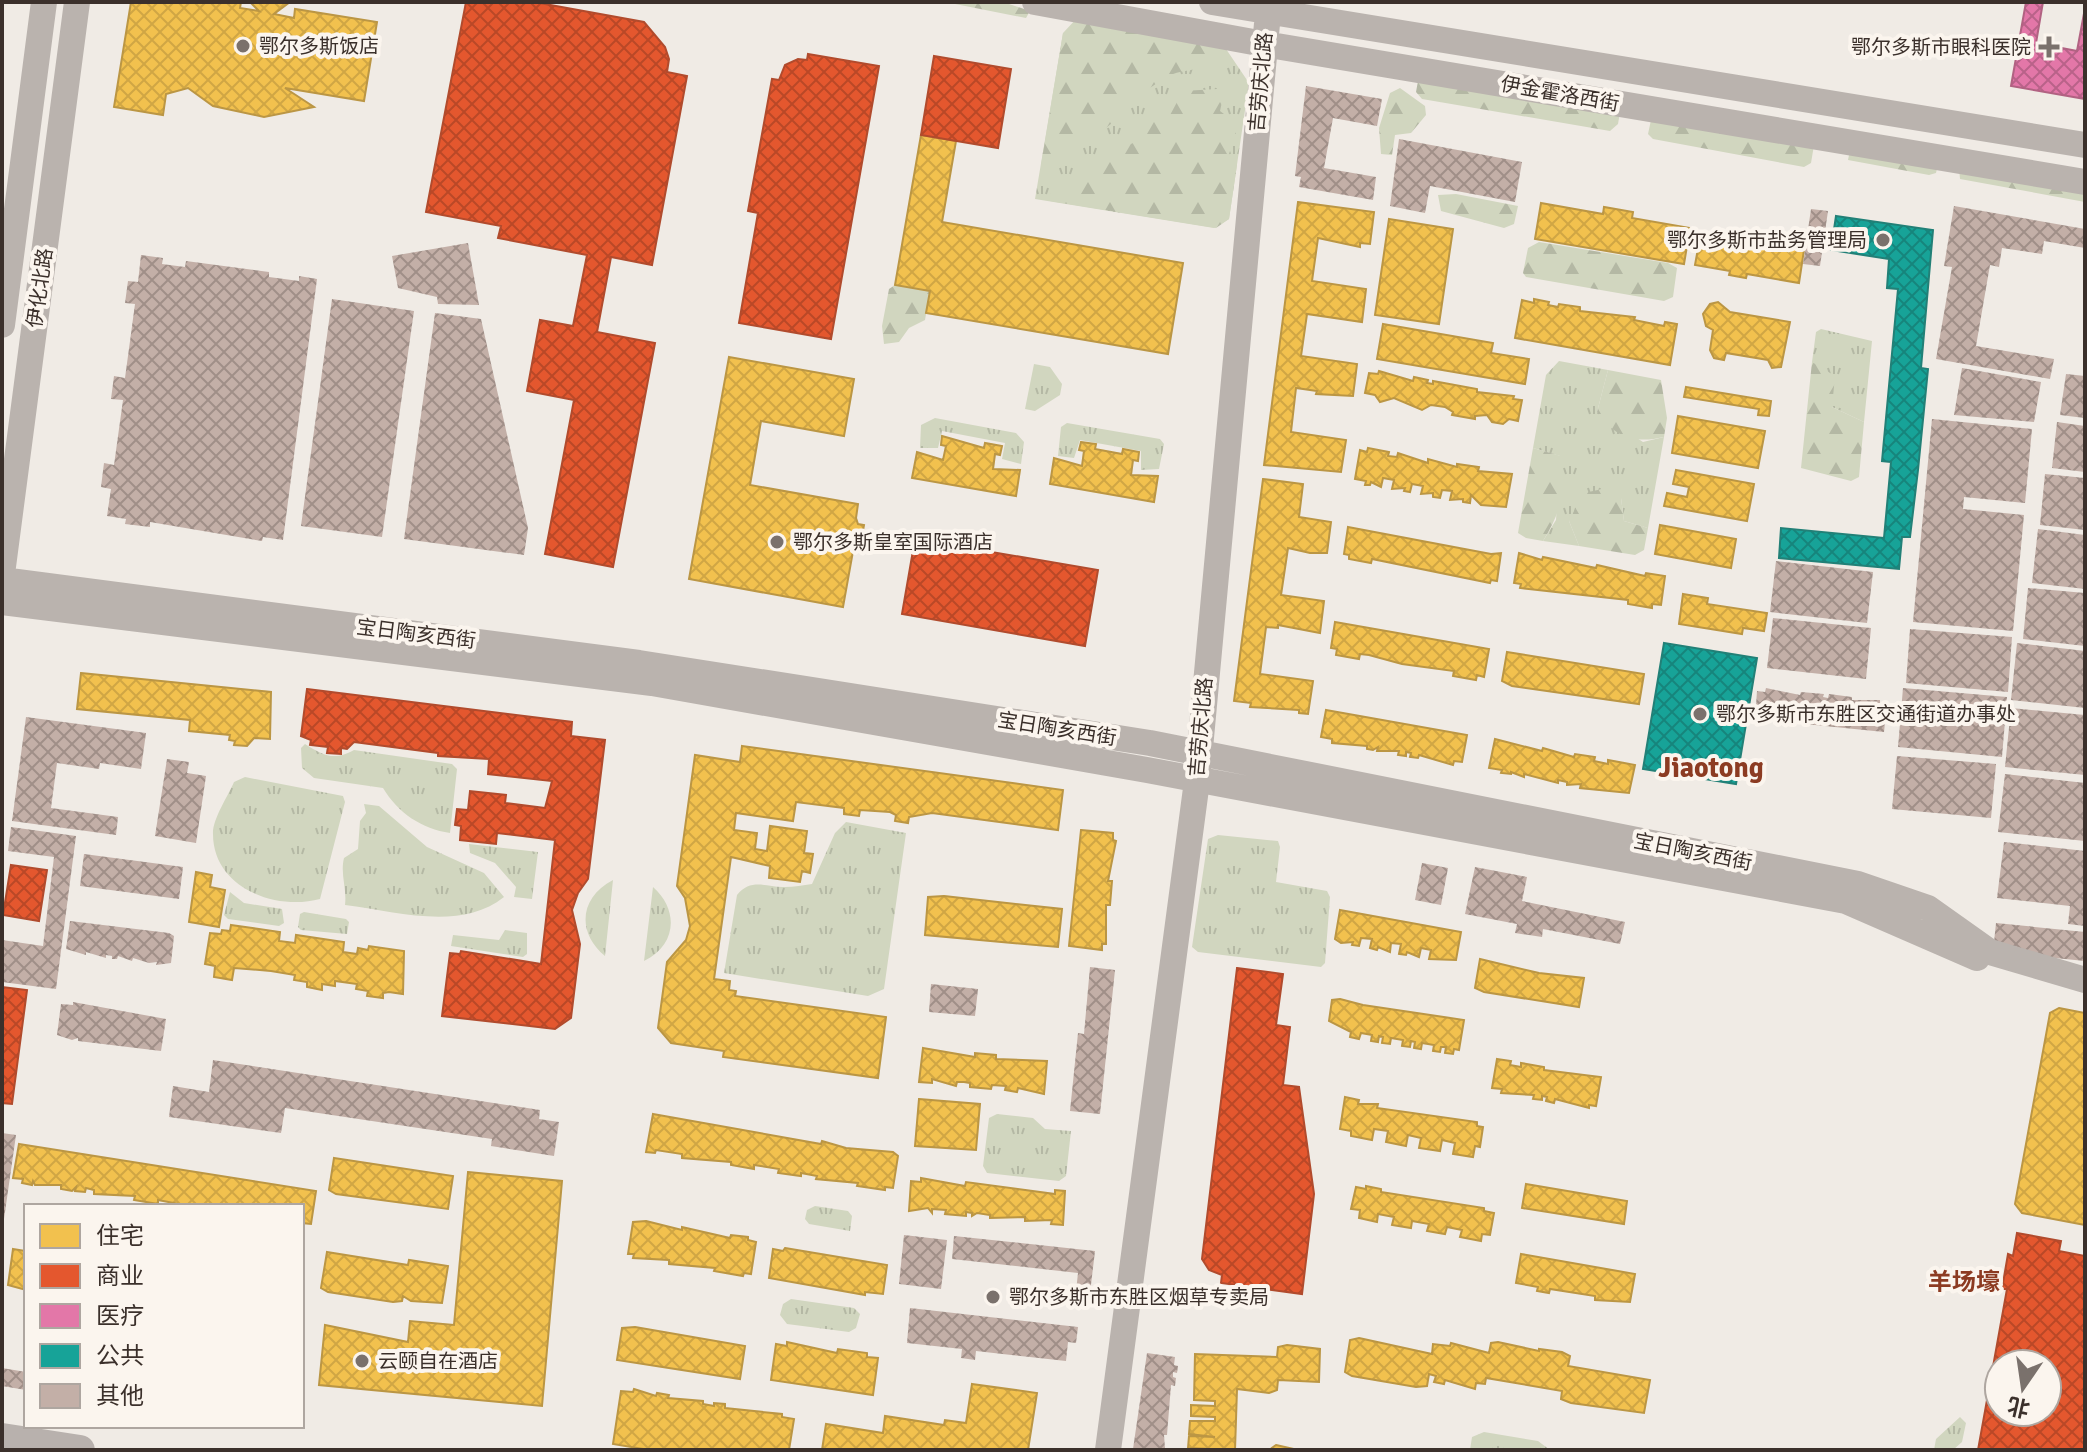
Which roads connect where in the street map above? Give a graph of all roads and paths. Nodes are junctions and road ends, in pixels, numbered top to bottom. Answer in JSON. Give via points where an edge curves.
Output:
{"nodes":[{"id":1,"x":44,"y":2,"type":"edge"},
{"id":2,"x":77,"y":2,"type":"edge"},
{"id":3,"x":1035,"y":2,"type":"edge"},
{"id":4,"x":1212,"y":2,"type":"edge"},
{"id":5,"x":1268,"y":7,"type":"edge"},
{"id":6,"x":1264,"y":44,"type":"junction"},
{"id":7,"x":2085,"y":145,"type":"edge"},
{"id":8,"x":2085,"y":182,"type":"edge"},
{"id":9,"x":2,"y":325,"type":"edge"},
{"id":10,"x":2,"y":577,"type":"edge"},
{"id":11,"x":2,"y":602,"type":"edge"},
{"id":12,"x":1197,"y":768,"type":"junction"},
{"id":13,"x":2085,"y":980,"type":"edge"},
{"id":14,"x":2085,"y":992,"type":"edge"},
{"id":15,"x":2,"y":1438,"type":"edge"},
{"id":16,"x":80,"y":1450,"type":"edge"},
{"id":17,"x":1108,"y":1450,"type":"edge"}],
"edges":[{"from":1,"to":9,"type":"street","name":"伊化北路"},
{"from":2,"to":10,"type":"street","name":"伊化北路"},
{"from":3,"to":6,"type":"street","name":"伊金霍洛西街"},
{"from":4,"to":5,"type":"street","name":"伊金霍洛西街"},
{"from":5,"to":6,"type":"street","name":"吉劳庆北路"},
{"from":5,"to":7,"type":"street","name":"伊金霍洛西街"},
{"from":6,"to":8,"type":"street","name":"伊金霍洛西街"},
{"from":6,"to":12,"type":"street","name":"吉劳庆北路"},
{"from":10,"to":12,"type":"street","name":"宝日陶亥西街","via":[[656,666],[1150,743]]},
{"from":11,"to":12,"type":"street","name":"宝日陶亥西街","via":[[652,683]]},
{"from":12,"to":13,"type":"street","name":"宝日陶亥西街","via":[[1858,884],[1928,908],[1990,952]]},
{"from":12,"to":14,"type":"street","name":"宝日陶亥西街","via":[[1846,901],[2000,970]]},
{"from":12,"to":17,"type":"street","name":"吉劳庆北路"},
{"from":15,"to":16,"type":"main road"}]}
